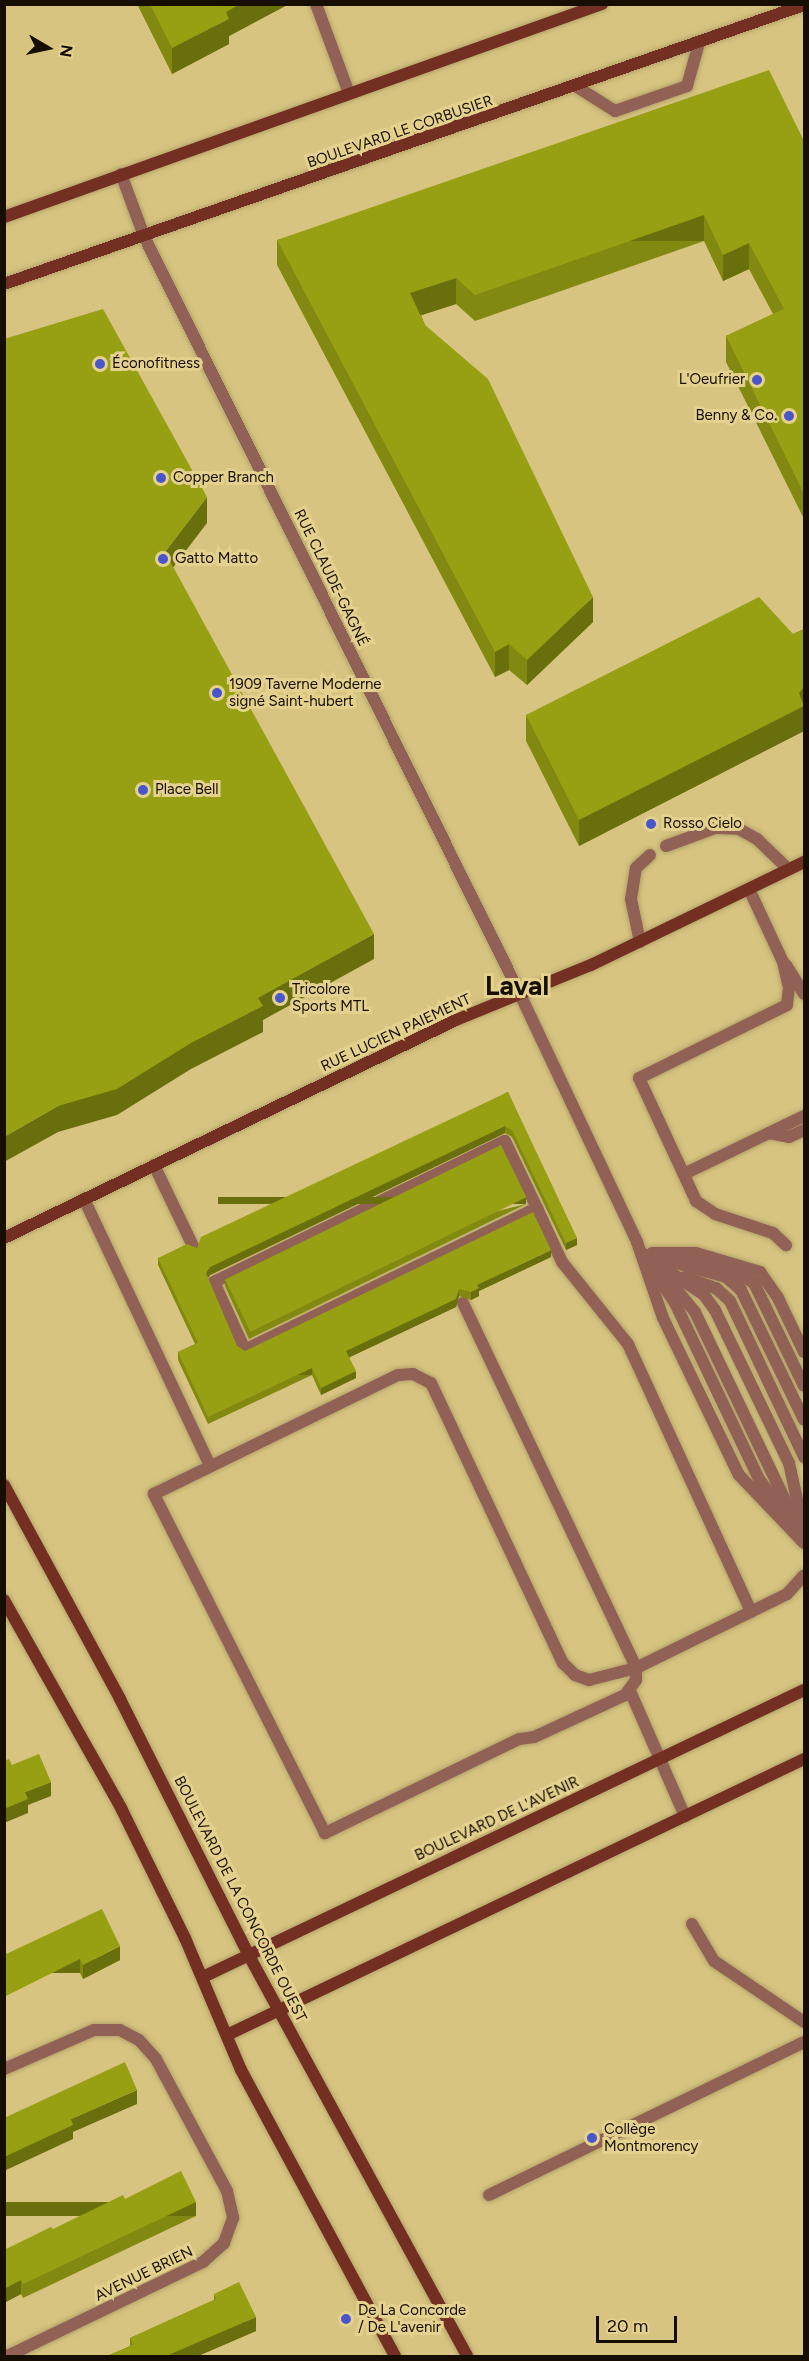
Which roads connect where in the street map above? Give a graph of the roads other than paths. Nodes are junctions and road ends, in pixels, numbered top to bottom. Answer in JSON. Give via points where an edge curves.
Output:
{"nodes":[{"id":1,"x":316,"y":4,"type":"edge"},
{"id":2,"x":602,"y":4,"type":"edge"},
{"id":3,"x":804,"y":5,"type":"edge"},
{"id":4,"x":699,"y":43,"type":"junction"},
{"id":5,"x":577,"y":87,"type":"junction"},
{"id":6,"x":349,"y":93,"type":"junction"},
{"id":7,"x":121,"y":174,"type":"junction"},
{"id":8,"x":4,"y":217,"type":"edge"},
{"id":9,"x":144,"y":236,"type":"junction"},
{"id":10,"x":4,"y":284,"type":"edge"},
{"id":11,"x":666,"y":846,"type":"dead end"},
{"id":12,"x":650,"y":855,"type":"dead end"},
{"id":13,"x":804,"y":862,"type":"edge"},
{"id":14,"x":788,"y":869,"type":"junction"},
{"id":15,"x":749,"y":889,"type":"junction"},
{"id":16,"x":640,"y":942,"type":"junction"},
{"id":17,"x":783,"y":962,"type":"junction"},
{"id":18,"x":519,"y":992,"type":"junction"},
{"id":19,"x":804,"y":994,"type":"edge"},
{"id":20,"x":804,"y":1116,"type":"edge"},
{"id":21,"x":804,"y":1130,"type":"edge"},
{"id":22,"x":769,"y":1133,"type":"junction"},
{"id":23,"x":154,"y":1165,"type":"junction"},
{"id":24,"x":684,"y":1174,"type":"junction"},
{"id":25,"x":84,"y":1199,"type":"junction"},
{"id":26,"x":537,"y":1208,"type":"junction"},
{"id":27,"x":4,"y":1238,"type":"edge"},
{"id":28,"x":786,"y":1245,"type":"dead end"},
{"id":29,"x":194,"y":1248,"type":"edge"},
{"id":30,"x":642,"y":1252,"type":"junction"},
{"id":31,"x":463,"y":1303,"type":"dead end"},
{"id":32,"x":804,"y":1352,"type":"edge"},
{"id":33,"x":804,"y":1386,"type":"edge"},
{"id":34,"x":804,"y":1420,"type":"edge"},
{"id":35,"x":804,"y":1457,"type":"edge"},
{"id":36,"x":210,"y":1466,"type":"junction"},
{"id":37,"x":4,"y":1485,"type":"edge"},
{"id":38,"x":804,"y":1531,"type":"edge"},
{"id":39,"x":804,"y":1541,"type":"edge"},
{"id":40,"x":804,"y":1575,"type":"edge"},
{"id":41,"x":4,"y":1600,"type":"edge"},
{"id":42,"x":751,"y":1612,"type":"junction"},
{"id":43,"x":636,"y":1668,"type":"junction"},
{"id":44,"x":804,"y":1690,"type":"edge"},
{"id":45,"x":630,"y":1691,"type":"junction"},
{"id":46,"x":659,"y":1759,"type":"junction"},
{"id":47,"x":804,"y":1759,"type":"edge"},
{"id":48,"x":685,"y":1816,"type":"junction"},
{"id":49,"x":692,"y":1924,"type":"dead end"},
{"id":50,"x":248,"y":1954,"type":"junction"},
{"id":51,"x":203,"y":1977,"type":"junction"},
{"id":52,"x":280,"y":2010,"type":"junction"},
{"id":53,"x":804,"y":2022,"type":"edge"},
{"id":54,"x":227,"y":2035,"type":"junction"},
{"id":55,"x":804,"y":2042,"type":"edge"},
{"id":56,"x":4,"y":2069,"type":"edge"},
{"id":57,"x":489,"y":2195,"type":"dead end"},
{"id":58,"x":8,"y":2356,"type":"edge"},
{"id":59,"x":395,"y":2356,"type":"edge"},
{"id":60,"x":467,"y":2356,"type":"edge"}],
"edges":[{"from":1,"to":6,"type":"street"},
{"from":2,"to":6,"type":"street"},
{"from":3,"to":4,"type":"street","name":"BOULEVARD LE CORBUSIER"},
{"from":4,"to":5,"type":"street","name":"BOULEVARD LE CORBUSIER"},
{"from":4,"to":5,"type":"street","via":[[687,87],[615,111]]},
{"from":5,"to":9,"type":"street","name":"BOULEVARD LE CORBUSIER"},
{"from":6,"to":7,"type":"street"},
{"from":7,"to":8,"type":"street"},
{"from":7,"to":9,"type":"street","name":"RUE CLAUDE-GAGNÉ"},
{"from":9,"to":10,"type":"street","name":"BOULEVARD LE CORBUSIER"},
{"from":9,"to":18,"type":"street","name":"RUE CLAUDE-GAGNÉ"},
{"from":11,"to":14,"type":"street","via":[[715,828],[739,829],[757,839]]},
{"from":12,"to":16,"type":"street","via":[[636,868],[631,899]]},
{"from":13,"to":14,"type":"street","name":"RUE LUCIEN PAIEMENT"},
{"from":14,"to":15,"type":"street","name":"RUE LUCIEN PAIEMENT"},
{"from":15,"to":16,"type":"street","name":"RUE LUCIEN PAIEMENT"},
{"from":15,"to":17,"type":"street"},
{"from":16,"to":18,"type":"street","name":"RUE LUCIEN PAIEMENT"},
{"from":17,"to":19,"type":"street"},
{"from":17,"to":24,"type":"street","via":[[789,994],[784,1009],[639,1078]]},
{"from":18,"to":23,"type":"street","name":"RUE LUCIEN PAIEMENT"},
{"from":18,"to":30,"type":"street","name":"RUE CLAUDE-GAGNÉ"},
{"from":20,"to":22,"type":"street"},
{"from":21,"to":22,"type":"street","via":[[789,1137]]},
{"from":22,"to":24,"type":"street"},
{"from":23,"to":25,"type":"street","name":"RUE LUCIEN PAIEMENT"},
{"from":23,"to":29,"type":"street"},
{"from":24,"to":28,"type":"street","via":[[701,1206],[773,1233]]},
{"from":25,"to":27,"type":"street","name":"RUE LUCIEN PAIEMENT"},
{"from":25,"to":36,"type":"street"},
{"from":26,"to":26,"type":"street","via":[[505,1141],[214,1282],[245,1350]]},
{"from":26,"to":42,"type":"street","via":[[562,1262],[628,1344]]},
{"from":30,"to":32,"type":"street","via":[[696,1253],[752,1266],[767,1278]]},
{"from":30,"to":33,"type":"street","via":[[724,1267],[754,1283]]},
{"from":30,"to":34,"type":"street","via":[[726,1277],[741,1290]]},
{"from":30,"to":35,"type":"street","via":[[675,1272],[716,1288],[730,1301]]},
{"from":30,"to":38,"type":"street","via":[[704,1295],[715,1310],[789,1463]]},
{"from":30,"to":39,"type":"street","name":"RUE CLAUDE-GAGNÉ","via":[[675,1303],[759,1479]]},
{"from":31,"to":43,"type":"street"},
{"from":36,"to":43,"type":"street","via":[[398,1375],[426,1378],[563,1663],[575,1676],[589,1680]]},
{"from":36,"to":45,"type":"street","via":[[154,1494],[325,1833],[519,1739],[534,1737]]},
{"from":37,"to":50,"type":"street","name":"BOULEVARD DE LA CONCORDE OUEST","via":[[110,1680]]},
{"from":40,"to":42,"type":"street","via":[[787,1594]]},
{"from":41,"to":51,"type":"street","via":[[121,1808]]},
{"from":42,"to":43,"type":"street"},
{"from":43,"to":45,"type":"street"},
{"from":44,"to":46,"type":"street","name":"BOULEVARD DE L'AVENIR"},
{"from":45,"to":46,"type":"street"},
{"from":46,"to":48,"type":"street"},
{"from":46,"to":50,"type":"street","name":"BOULEVARD DE L'AVENIR"},
{"from":47,"to":48,"type":"street"},
{"from":48,"to":52,"type":"street"},
{"from":49,"to":53,"type":"street","via":[[714,1961]]},
{"from":50,"to":51,"type":"street","name":"BOULEVARD DE L'AVENIR"},
{"from":50,"to":52,"type":"street","name":"BOULEVARD DE LA CONCORDE OUEST"},
{"from":51,"to":54,"type":"street"},
{"from":52,"to":54,"type":"street"},
{"from":52,"to":60,"type":"street","name":"BOULEVARD DE LA CONCORDE OUEST"},
{"from":54,"to":59,"type":"street","via":[[257,2101]]},
{"from":55,"to":57,"type":"street"},
{"from":56,"to":58,"type":"street","name":"AVENUE BRIEN","via":[[87,2032],[120,2030],[139,2040],[152,2053],[232,2206],[227,2237],[216,2252],[197,2265]]}]}
